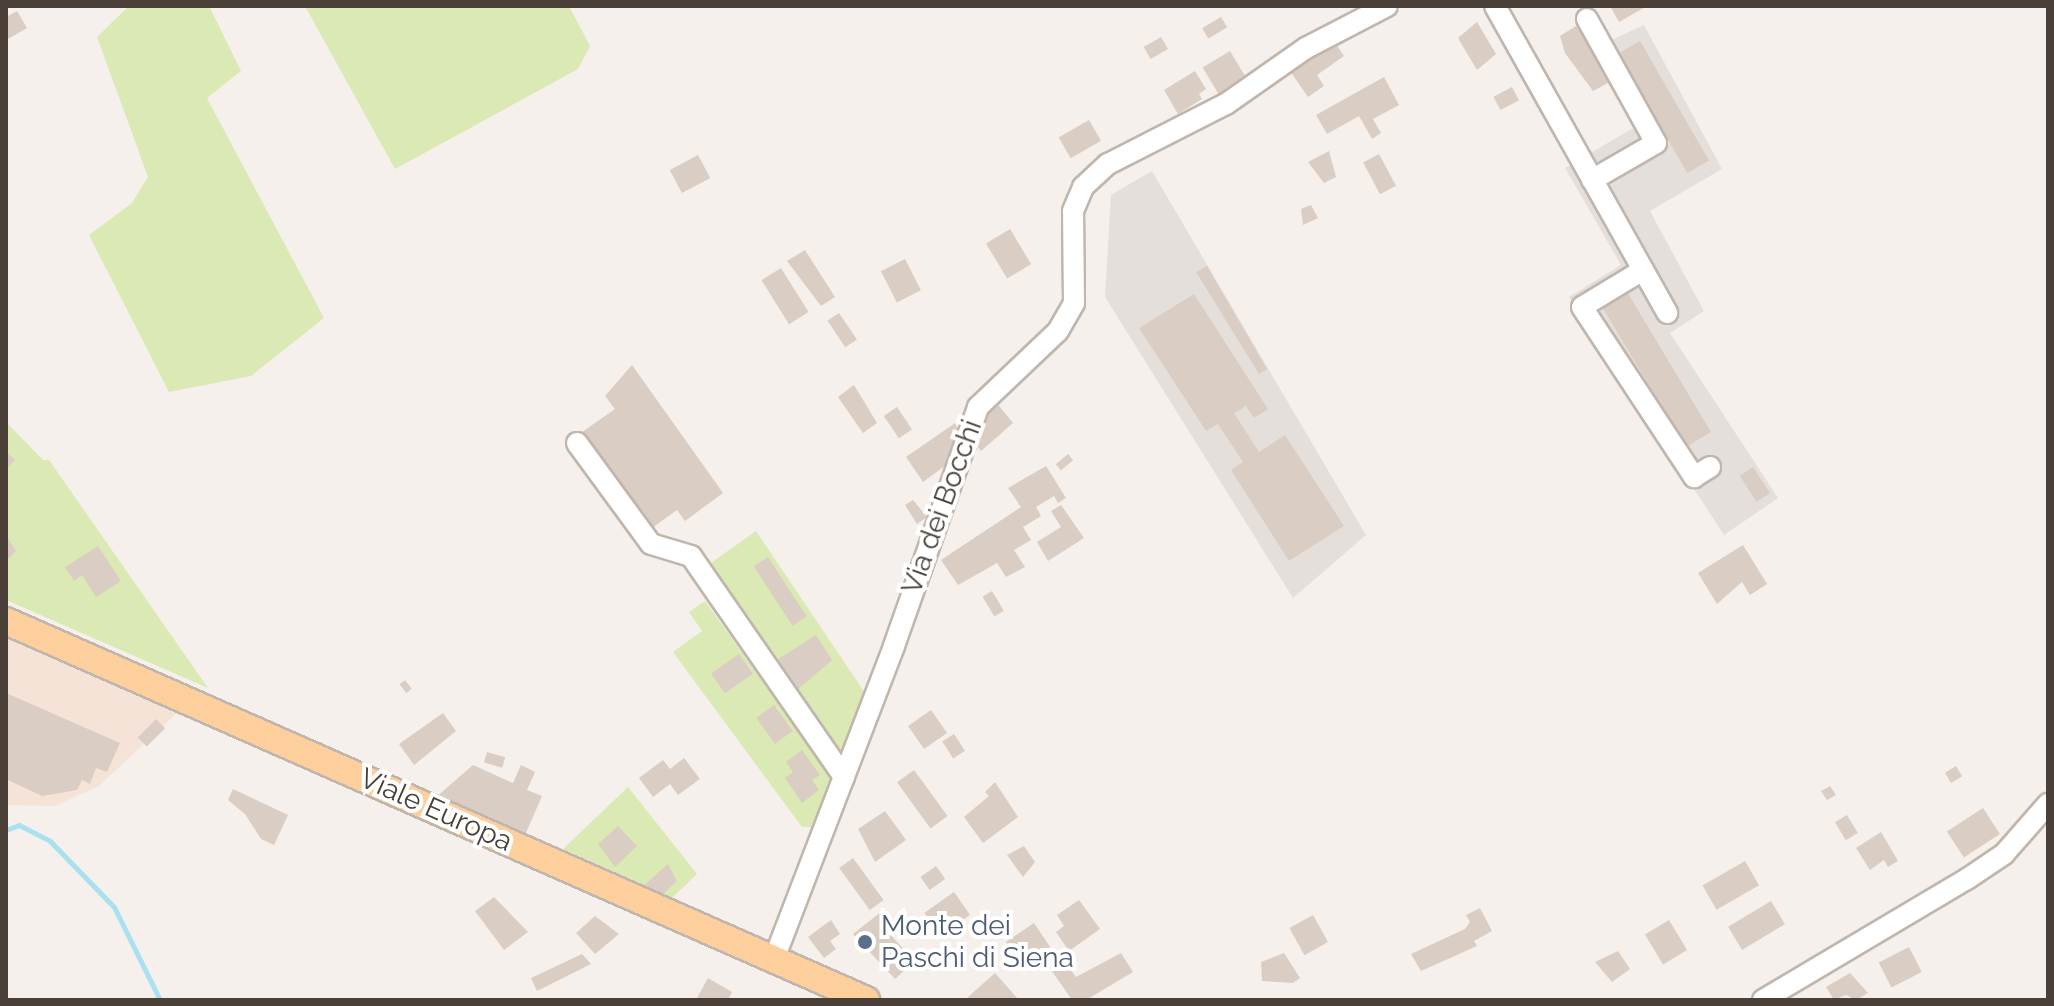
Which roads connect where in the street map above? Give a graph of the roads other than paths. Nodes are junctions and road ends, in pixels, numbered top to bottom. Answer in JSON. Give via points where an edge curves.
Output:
{"nodes":[{"id":1,"x":1387,"y":6,"type":"edge"},
{"id":2,"x":1495,"y":6,"type":"edge"},
{"id":3,"x":1587,"y":19,"type":"dead end"},
{"id":4,"x":1592,"y":180,"type":"junction"},
{"id":5,"x":1643,"y":270,"type":"junction"},
{"id":6,"x":1667,"y":313,"type":"dead end"},
{"id":7,"x":577,"y":443,"type":"dead end"},
{"id":8,"x":1710,"y":467,"type":"dead end"},
{"id":9,"x":6,"y":621,"type":"edge"},
{"id":10,"x":844,"y":777,"type":"junction"},
{"id":11,"x":2048,"y":804,"type":"edge"},
{"id":12,"x":774,"y":959,"type":"junction"},
{"id":13,"x":866,"y":1000,"type":"edge"},
{"id":14,"x":1763,"y":1000,"type":"edge"}],
"edges":[{"from":1,"to":10,"type":"street","name":"Via dei Bocchi","via":[[1306,48],[1226,104],[1108,164],[1083,187],[1073,211],[1074,303],[1058,331],[978,407]]},
{"from":2,"to":4,"type":"street"},
{"from":3,"to":4,"type":"street","via":[[1656,143]]},
{"from":4,"to":5,"type":"street"},
{"from":5,"to":6,"type":"street"},
{"from":5,"to":8,"type":"street","via":[[1582,307],[1694,477]]},
{"from":7,"to":10,"type":"street","via":[[651,544],[691,556]]},
{"from":9,"to":12,"type":"main road","name":"Viale Europa"},
{"from":10,"to":12,"type":"street","name":"Via dei Bocchi"},
{"from":11,"to":14,"type":"street","via":[[2004,854],[1980,871]]},
{"from":12,"to":13,"type":"main road","name":"Viale Europa"}]}
